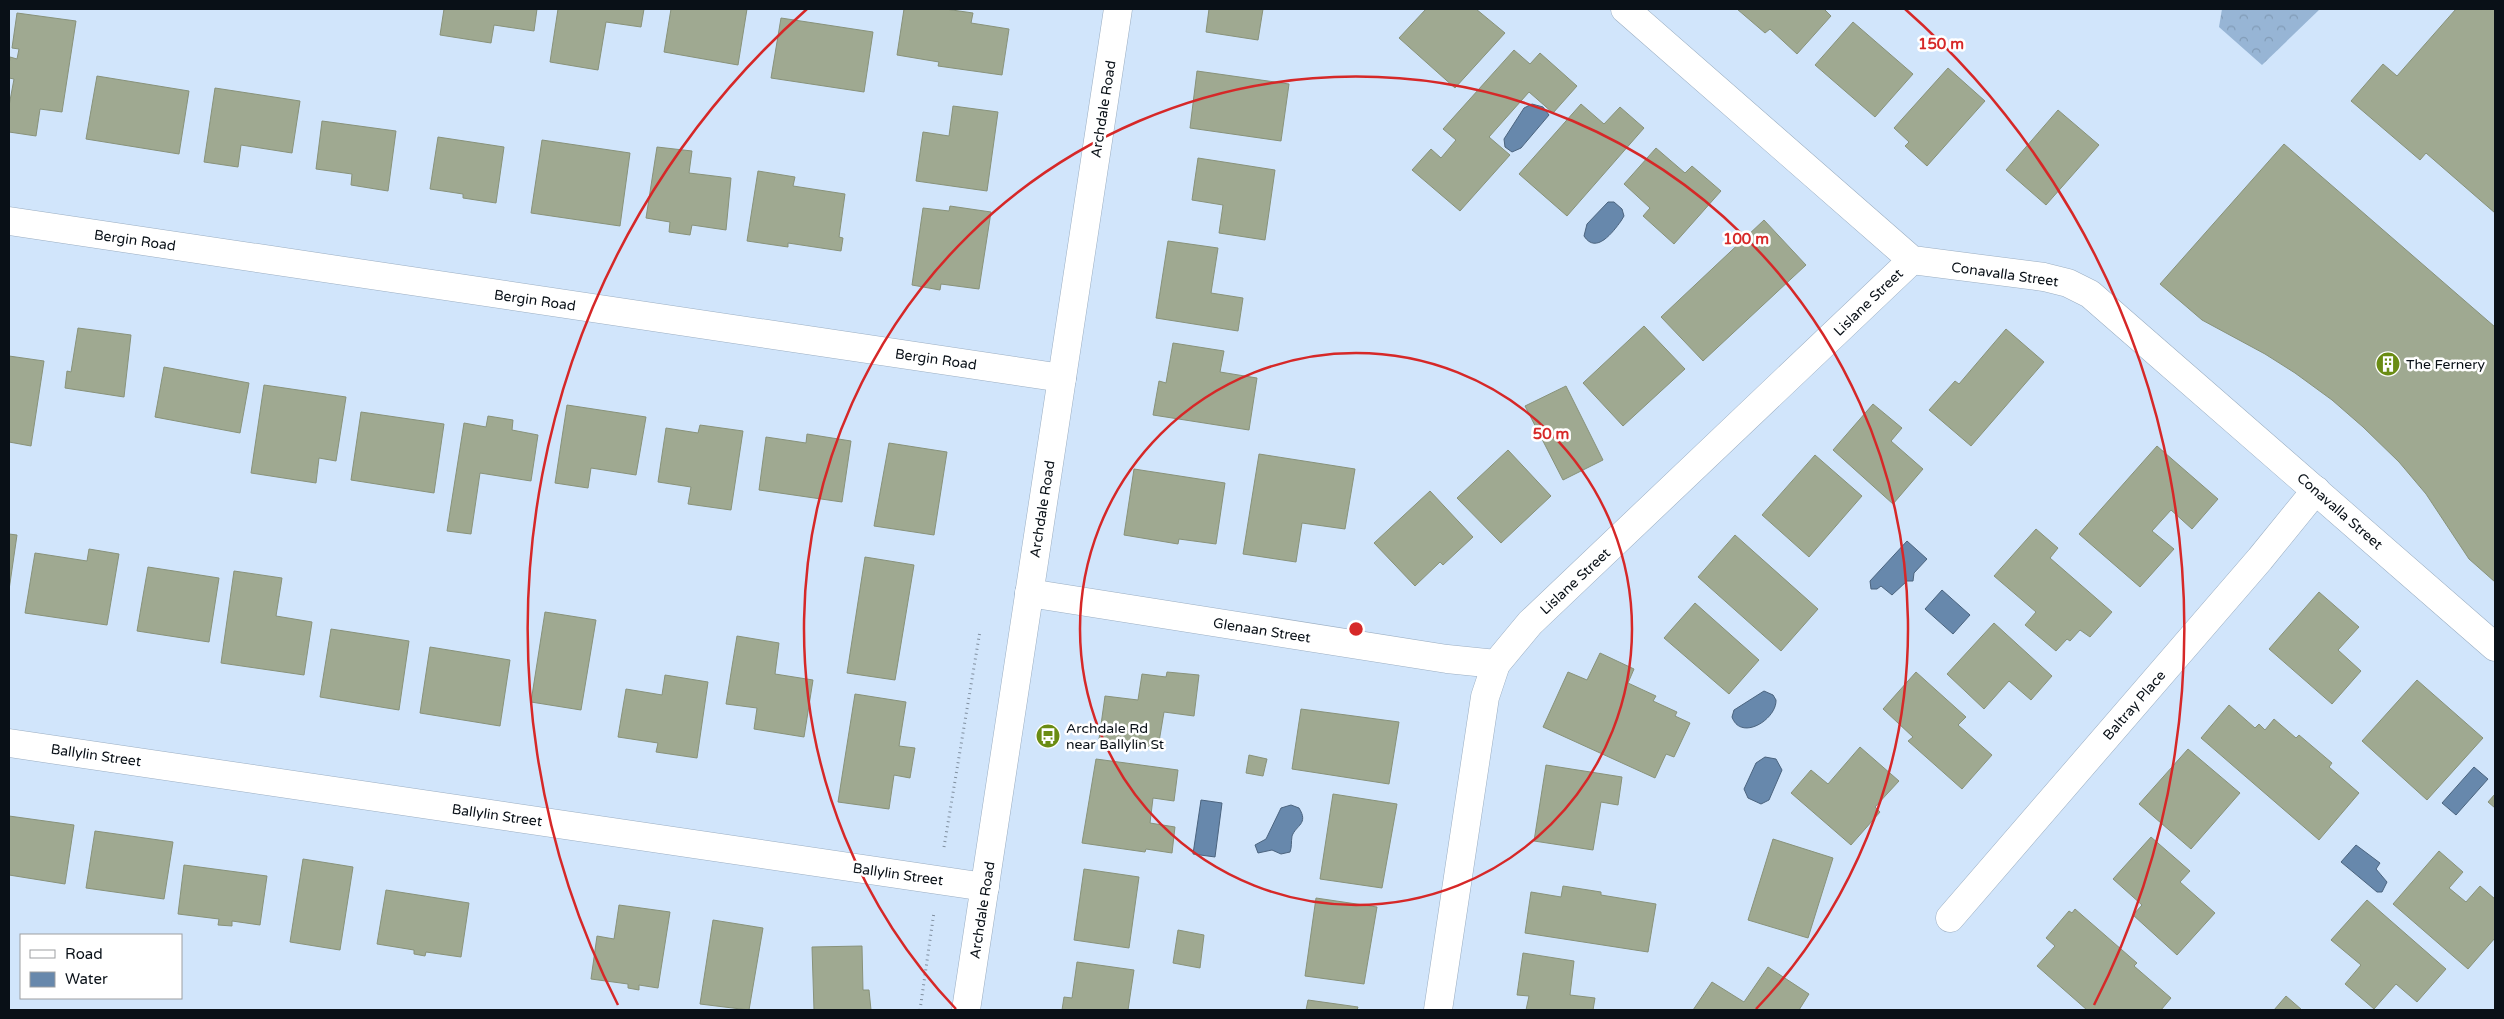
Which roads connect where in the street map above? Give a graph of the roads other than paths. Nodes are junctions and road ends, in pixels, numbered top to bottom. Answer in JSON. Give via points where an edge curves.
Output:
{"nodes":[{"id":1,"x":1118,"y":9,"type":"edge"},
{"id":2,"x":1625,"y":9,"type":"edge"},
{"id":3,"x":9,"y":222,"type":"edge"},
{"id":4,"x":1912,"y":260,"type":"junction"},
{"id":5,"x":1062,"y":378,"type":"junction"},
{"id":6,"x":2316,"y":490,"type":"junction"},
{"id":7,"x":1029,"y":594,"type":"junction"},
{"id":8,"x":2495,"y":647,"type":"edge"},
{"id":9,"x":1496,"y":664,"type":"junction"},
{"id":10,"x":9,"y":742,"type":"edge"},
{"id":11,"x":985,"y":887,"type":"junction"},
{"id":12,"x":1950,"y":918,"type":"dead end"},
{"id":13,"x":966,"y":1010,"type":"edge"},
{"id":14,"x":1438,"y":1010,"type":"edge"}],
"edges":[{"from":1,"to":5,"type":"street","name":"Archdale Road"},
{"from":2,"to":4,"type":"street"},
{"from":3,"to":5,"type":"street","name":"Bergin Road"},
{"from":4,"to":6,"type":"street","name":"Conavalla Street","via":[[2044,277],[2068,283],[2090,294]]},
{"from":4,"to":9,"type":"street","name":"Lislane Street","via":[[1530,624]]},
{"from":5,"to":7,"type":"street","name":"Archdale Road"},
{"from":6,"to":8,"type":"street","name":"Conavalla Street"},
{"from":6,"to":12,"type":"street","name":"Baltray Place"},
{"from":7,"to":9,"type":"street","name":"Glenaan Street"},
{"from":7,"to":11,"type":"street","name":"Archdale Road"},
{"from":9,"to":14,"type":"street","name":"Lislane Street","via":[[1486,697]]},
{"from":10,"to":11,"type":"street","name":"Ballylin Street"},
{"from":11,"to":13,"type":"street","name":"Archdale Road"}]}
